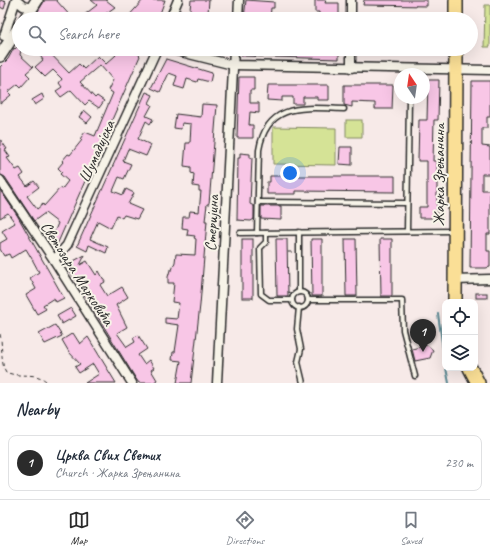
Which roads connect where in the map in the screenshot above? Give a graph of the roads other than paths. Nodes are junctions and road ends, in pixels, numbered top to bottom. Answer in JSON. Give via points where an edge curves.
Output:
{"nodes":[{"id":1,"x":16,"y":0,"type":"edge"},
{"id":2,"x":178,"y":0,"type":"edge"},
{"id":3,"x":240,"y":0,"type":"edge"},
{"id":4,"x":351,"y":0,"type":"edge"},
{"id":5,"x":456,"y":0,"type":"edge"},
{"id":6,"x":35,"y":4,"type":"edge"},
{"id":7,"x":12,"y":12,"type":"edge"},
{"id":8,"x":173,"y":12,"type":"edge"},
{"id":9,"x":239,"y":12,"type":"edge"},
{"id":10,"x":351,"y":12,"type":"edge"},
{"id":11,"x":456,"y":12,"type":"edge"},
{"id":12,"x":12,"y":13,"type":"edge"},
{"id":13,"x":5,"y":37,"type":"edge"},
{"id":14,"x":0,"y":56,"type":"edge"},
{"id":15,"x":154,"y":56,"type":"edge"},
{"id":16,"x":197,"y":56,"type":"edge"},
{"id":17,"x":234,"y":56,"type":"edge"},
{"id":18,"x":351,"y":56,"type":"edge"},
{"id":19,"x":456,"y":56,"type":"edge"},
{"id":20,"x":233,"y":65,"type":"junction"},
{"id":21,"x":351,"y":68,"type":"junction"},
{"id":22,"x":456,"y":70,"type":"junction"},
{"id":23,"x":490,"y":70,"type":"edge"},
{"id":24,"x":409,"y":104,"type":"edge"},
{"id":25,"x":344,"y":109,"type":"dead end"},
{"id":26,"x":0,"y":180,"type":"edge"},
{"id":27,"x":258,"y":202,"type":"junction"},
{"id":28,"x":407,"y":203,"type":"junction"},
{"id":29,"x":407,"y":231,"type":"junction"},
{"id":30,"x":454,"y":231,"type":"junction"},
{"id":31,"x":299,"y":232,"type":"junction"},
{"id":32,"x":240,"y":233,"type":"dead end"},
{"id":33,"x":257,"y":233,"type":"junction"},
{"id":34,"x":266,"y":233,"type":"junction"},
{"id":35,"x":54,"y":260,"type":"junction"},
{"id":36,"x":490,"y":279,"type":"edge"},
{"id":37,"x":454,"y":280,"type":"junction"},
{"id":38,"x":299,"y":292,"type":"junction"},
{"id":39,"x":455,"y":299,"type":"edge"},
{"id":40,"x":292,"y":300,"type":"junction"},
{"id":41,"x":308,"y":300,"type":"junction"},
{"id":42,"x":299,"y":307,"type":"junction"},
{"id":43,"x":472,"y":371,"type":"edge"},
{"id":44,"x":415,"y":376,"type":"dead end"},
{"id":45,"x":132,"y":383,"type":"edge"},
{"id":46,"x":217,"y":383,"type":"edge"},
{"id":47,"x":303,"y":383,"type":"edge"},
{"id":48,"x":478,"y":383,"type":"edge"}],
"edges":[{"from":1,"to":6,"type":"street","via":[[23,6]]},
{"from":1,"to":7,"type":"street"},
{"from":2,"to":8,"type":"street"},
{"from":3,"to":9,"type":"street"},
{"from":4,"to":10,"type":"street"},
{"from":5,"to":11,"type":"main road"},
{"from":12,"to":13,"type":"street"},
{"from":13,"to":14,"type":"street"},
{"from":15,"to":35,"type":"street","name":"Шумадијска","via":[[67,245]]},
{"from":16,"to":20,"type":"street"},
{"from":17,"to":20,"type":"street","name":"Стеријина"},
{"from":18,"to":21,"type":"street"},
{"from":19,"to":22,"type":"main road","name":"Жарка Зрењанина"},
{"from":20,"to":21,"type":"street"},
{"from":20,"to":46,"type":"street","name":"Стеријина"},
{"from":21,"to":22,"type":"street"},
{"from":22,"to":23,"type":"street"},
{"from":22,"to":30,"type":"main road","name":"Жарка Зрењанина"},
{"from":24,"to":28,"type":"lane"},
{"from":25,"to":27,"type":"lane","via":[[299,108],[288,111],[272,121],[260,143]]},
{"from":26,"to":35,"type":"street","name":"Светозара Марковића"},
{"from":27,"to":28,"type":"lane"},
{"from":27,"to":33,"type":"lane"},
{"from":28,"to":29,"type":"lane"},
{"from":29,"to":30,"type":"lane"},
{"from":29,"to":31,"type":"lane"},
{"from":30,"to":37,"type":"main road","name":"Жарка Зрењанина"},
{"from":31,"to":34,"type":"lane"},
{"from":31,"to":38,"type":"lane"},
{"from":32,"to":33,"type":"lane"},
{"from":33,"to":34,"type":"lane"},
{"from":34,"to":40,"type":"lane","via":[[266,242],[260,248],[261,294],[269,300]]},
{"from":35,"to":45,"type":"street","name":"Светозара Марковића"},
{"from":36,"to":37,"type":"street"},
{"from":37,"to":39,"type":"main road","name":"Жарка Зрењанина"},
{"from":38,"to":40,"type":"lane","via":[[294,294]]},
{"from":38,"to":41,"type":"lane","via":[[304,293]]},
{"from":40,"to":42,"type":"lane","via":[[294,305]]},
{"from":41,"to":42,"type":"lane","via":[[306,305]]},
{"from":41,"to":44,"type":"lane","via":[[402,300],[403,330]]},
{"from":42,"to":47,"type":"lane","via":[[297,328],[301,349],[298,362]]},
{"from":43,"to":48,"type":"main road"}]}
